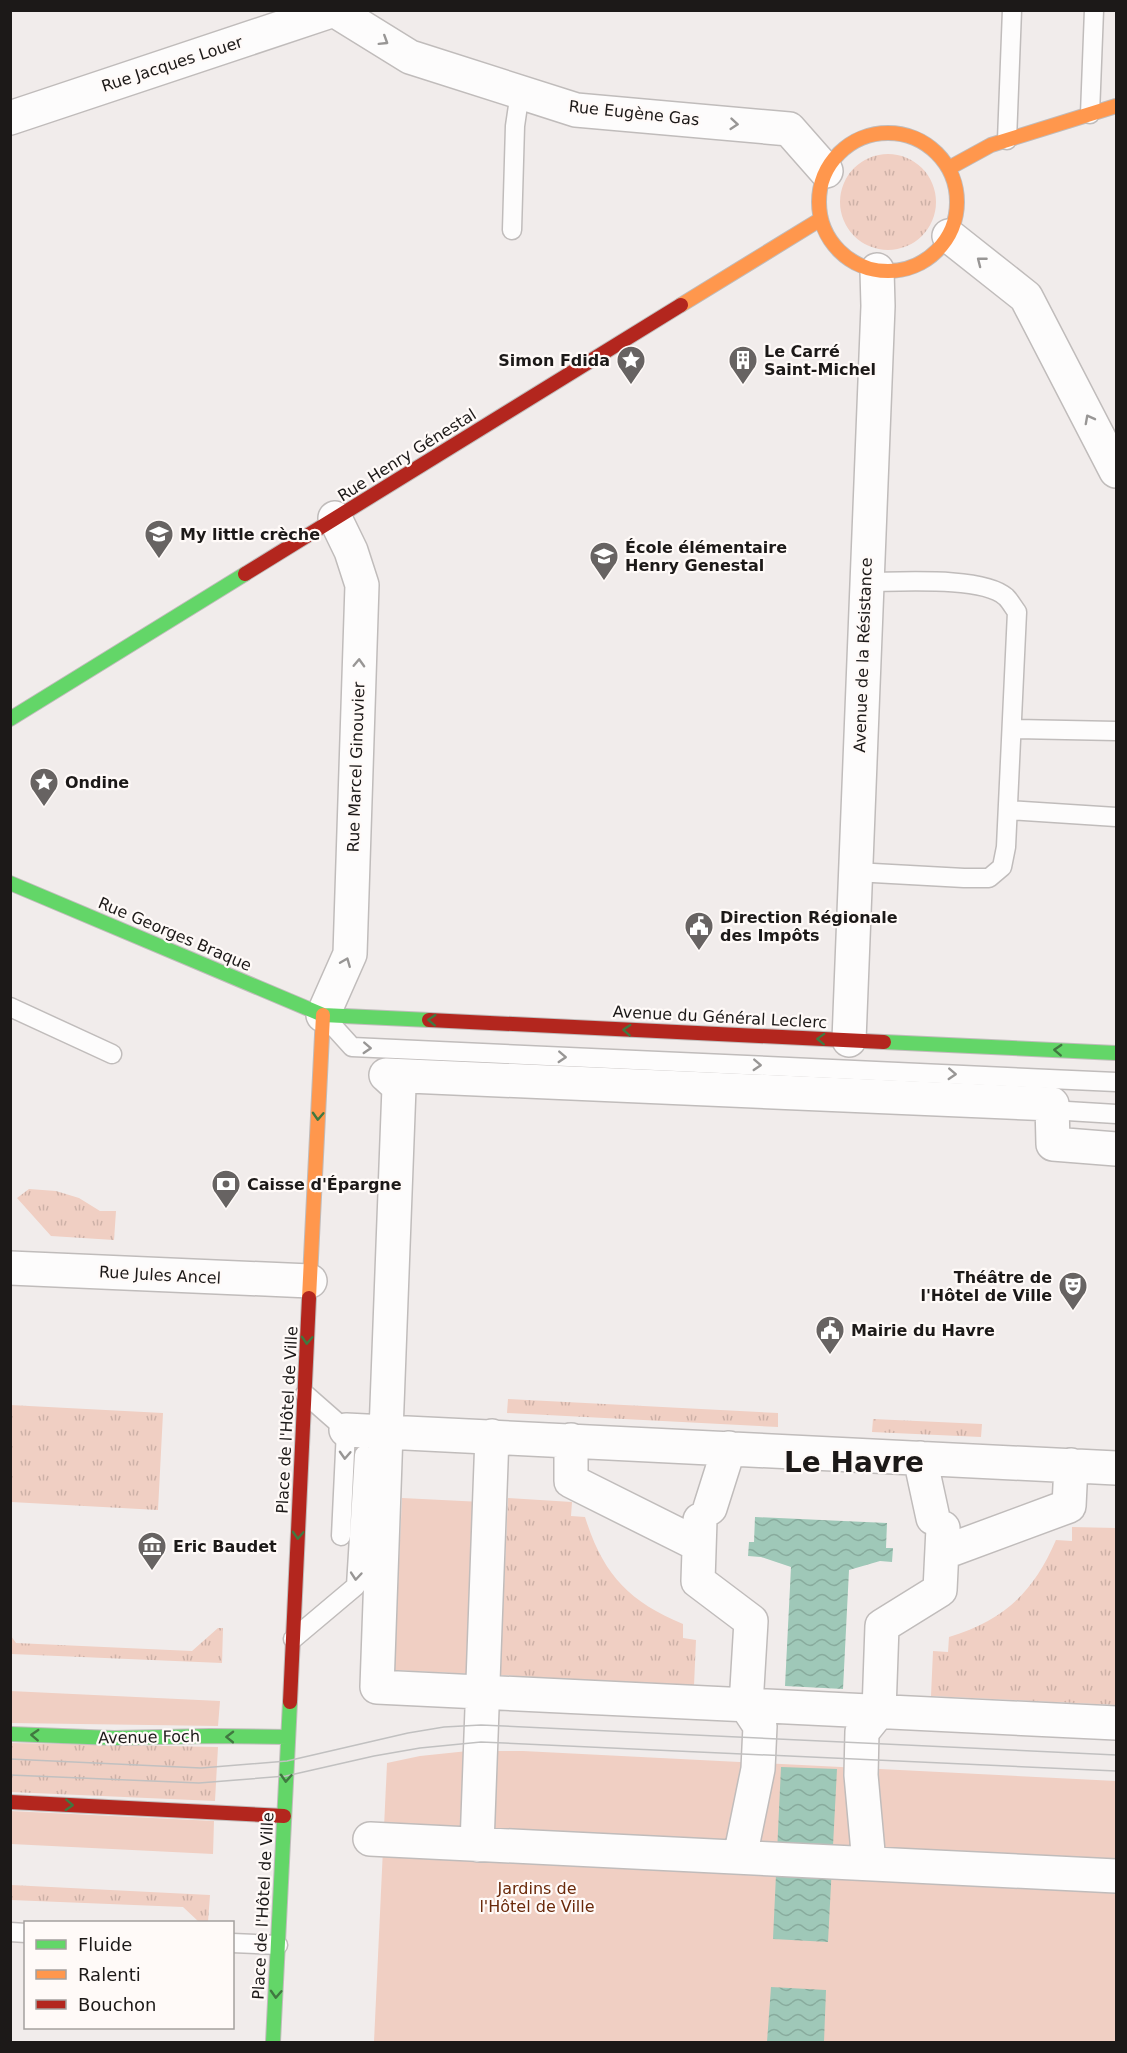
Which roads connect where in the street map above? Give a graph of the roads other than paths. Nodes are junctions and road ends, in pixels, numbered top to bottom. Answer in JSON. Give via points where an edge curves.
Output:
{"nodes":[{"id":1,"x":334,"y":10,"type":"edge"},
{"id":2,"x":1012,"y":10,"type":"edge"},
{"id":3,"x":1094,"y":10,"type":"edge"},
{"id":4,"x":520,"y":92,"type":"junction"},
{"id":5,"x":1116,"y":106,"type":"edge"},
{"id":6,"x":1090,"y":114,"type":"junction"},
{"id":7,"x":10,"y":118,"type":"edge"},
{"id":8,"x":1007,"y":140,"type":"junction"},
{"id":9,"x":949,"y":168,"type":"junction"},
{"id":10,"x":826,"y":171,"type":"junction"},
{"id":11,"x":821,"y":219,"type":"junction"},
{"id":12,"x":512,"y":230,"type":"dead end"},
{"id":13,"x":949,"y":236,"type":"junction"},
{"id":14,"x":877,"y":270,"type":"junction"},
{"id":15,"x":1116,"y":471,"type":"edge"},
{"id":16,"x":335,"y":518,"type":"junction"},
{"id":17,"x":866,"y":582,"type":"junction"},
{"id":18,"x":10,"y":719,"type":"edge"},
{"id":19,"x":1012,"y":729,"type":"junction"},
{"id":20,"x":1116,"y":731,"type":"edge"},
{"id":21,"x":1008,"y":810,"type":"junction"},
{"id":22,"x":1116,"y":817,"type":"edge"},
{"id":23,"x":855,"y":872,"type":"junction"},
{"id":24,"x":12,"y":883,"type":"edge"},
{"id":25,"x":10,"y":1007,"type":"edge"},
{"id":26,"x":323,"y":1016,"type":"junction"},
{"id":27,"x":849,"y":1040,"type":"junction"},
{"id":28,"x":1116,"y":1053,"type":"edge"},
{"id":29,"x":112,"y":1054,"type":"dead end"},
{"id":30,"x":1116,"y":1082,"type":"edge"},
{"id":31,"x":1067,"y":1111,"type":"dead end"},
{"id":32,"x":1116,"y":1114,"type":"edge"},
{"id":33,"x":1116,"y":1149,"type":"edge"},
{"id":34,"x":10,"y":1268,"type":"edge"},
{"id":35,"x":310,"y":1281,"type":"junction"},
{"id":36,"x":305,"y":1394,"type":"junction"},
{"id":37,"x":492,"y":1436,"type":"junction"},
{"id":38,"x":365,"y":1439,"type":"junction"},
{"id":39,"x":571,"y":1440,"type":"junction"},
{"id":40,"x":729,"y":1448,"type":"junction"},
{"id":41,"x":920,"y":1458,"type":"junction"},
{"id":42,"x":1071,"y":1465,"type":"junction"},
{"id":43,"x":1116,"y":1468,"type":"edge"},
{"id":44,"x":703,"y":1524,"type":"junction"},
{"id":45,"x":939,"y":1533,"type":"junction"},
{"id":46,"x":341,"y":1536,"type":"dead end"},
{"id":47,"x":293,"y":1639,"type":"junction"},
{"id":48,"x":484,"y":1692,"type":"junction"},
{"id":49,"x":747,"y":1705,"type":"junction"},
{"id":50,"x":879,"y":1711,"type":"junction"},
{"id":51,"x":1116,"y":1723,"type":"edge"},
{"id":52,"x":10,"y":1734,"type":"edge"},
{"id":53,"x":288,"y":1737,"type":"junction"},
{"id":54,"x":10,"y":1802,"type":"edge"},
{"id":55,"x":284,"y":1816,"type":"junction"},
{"id":56,"x":370,"y":1839,"type":"dead end"},
{"id":57,"x":477,"y":1845,"type":"junction"},
{"id":58,"x":740,"y":1857,"type":"junction"},
{"id":59,"x":869,"y":1863,"type":"junction"},
{"id":60,"x":1116,"y":1876,"type":"edge"},
{"id":61,"x":234,"y":1943,"type":"edge"},
{"id":62,"x":278,"y":1945,"type":"junction"},
{"id":63,"x":273,"y":2043,"type":"edge"}],
"edges":[{"from":1,"to":4,"type":"street","name":"Rue Eugène Gas","one_way":true,"via":[[410,57]]},
{"from":1,"to":7,"type":"street","name":"Rue Jacques Louer"},
{"from":2,"to":8,"type":"lane"},
{"from":3,"to":6,"type":"lane"},
{"from":4,"to":10,"type":"street","name":"Rue Eugène Gas","one_way":true,"via":[[576,110],[789,129]]},
{"from":4,"to":12,"type":"lane","via":[[515,126]]},
{"from":5,"to":6,"type":"street"},
{"from":6,"to":8,"type":"street"},
{"from":8,"to":9,"type":"street"},
{"from":9,"to":10,"type":"street","via":[[919,139],[898,133],[876,134],[856,141],[839,153]]},
{"from":9,"to":13,"type":"street","via":[[957,191],[957,214]]},
{"from":10,"to":11,"type":"street","via":[[820,186]]},
{"from":11,"to":14,"type":"street","via":[[828,237],[841,253]]},
{"from":11,"to":16,"type":"street","name":"Rue Henry Génestal"},
{"from":13,"to":14,"type":"street","via":[[936,253],[918,265],[898,271]]},
{"from":15,"to":13,"type":"street","one_way":true,"via":[[1026,297]]},
{"from":14,"to":17,"type":"street","name":"Avenue de la Résistance"},
{"from":16,"to":18,"type":"street","name":"Rue Henry Génestal"},
{"from":26,"to":16,"type":"street","name":"Rue Marcel Ginouvier","one_way":true,"via":[[350,954],[362,585]]},
{"from":17,"to":19,"type":"lane","via":[[987,586],[1006,597],[1017,612]]},
{"from":17,"to":23,"type":"street","name":"Avenue de la Résistance"},
{"from":19,"to":20,"type":"lane"},
{"from":19,"to":21,"type":"lane"},
{"from":21,"to":22,"type":"lane"},
{"from":21,"to":23,"type":"lane","via":[[1002,867],[989,878]]},
{"from":23,"to":27,"type":"street","name":"Avenue de la Résistance"},
{"from":24,"to":26,"type":"street","name":"Rue Georges Braque"},
{"from":25,"to":29,"type":"lane"},
{"from":27,"to":26,"type":"street","name":"Avenue du Général Leclerc","one_way":true},
{"from":26,"to":30,"type":"lane","one_way":true,"via":[[352,1047]]},
{"from":26,"to":35,"type":"street","name":"Place de l'Hôtel de Ville","one_way":true},
{"from":28,"to":27,"type":"street","name":"Avenue du Général Leclerc","one_way":true},
{"from":31,"to":32,"type":"lane"},
{"from":33,"to":38,"type":"street","via":[[1053,1144],[1052,1104],[386,1075],[399,1087]]},
{"from":34,"to":35,"type":"street","name":"Rue Jules Ancel"},
{"from":35,"to":36,"type":"street","name":"Place de l'Hôtel de Ville","one_way":true},
{"from":36,"to":38,"type":"lane"},
{"from":36,"to":47,"type":"street","name":"Place de l'Hôtel de Ville","one_way":true},
{"from":37,"to":38,"type":"street"},
{"from":37,"to":39,"type":"street"},
{"from":37,"to":48,"type":"street"},
{"from":38,"to":46,"type":"lane","one_way":true},
{"from":38,"to":47,"type":"lane","one_way":true,"via":[[356,1586]]},
{"from":38,"to":48,"type":"street","via":[[377,1687]]},
{"from":39,"to":40,"type":"street"},
{"from":39,"to":44,"type":"street","via":[[571,1481]]},
{"from":40,"to":41,"type":"street"},
{"from":40,"to":44,"type":"street"},
{"from":41,"to":42,"type":"street"},
{"from":41,"to":45,"type":"street"},
{"from":42,"to":43,"type":"street"},
{"from":42,"to":45,"type":"street","via":[[1069,1506]]},
{"from":44,"to":49,"type":"street","via":[[698,1581],[751,1621]]},
{"from":45,"to":50,"type":"street","via":[[940,1590],[882,1626]]},
{"from":47,"to":53,"type":"street","name":"Place de l'Hôtel de Ville"},
{"from":48,"to":49,"type":"street"},
{"from":48,"to":57,"type":"street"},
{"from":49,"to":50,"type":"street"},
{"from":49,"to":58,"type":"street","via":[[760,1726],[758,1769]]},
{"from":50,"to":51,"type":"street"},
{"from":50,"to":59,"type":"street","via":[[862,1732],[861,1775]]},
{"from":53,"to":52,"type":"street","name":"Avenue Foch","one_way":true},
{"from":53,"to":55,"type":"street","name":"Place de l'Hôtel de Ville","one_way":true},
{"from":54,"to":55,"type":"street","one_way":true},
{"from":55,"to":62,"type":"street","name":"Place de l'Hôtel de Ville"},
{"from":56,"to":57,"type":"street"},
{"from":57,"to":58,"type":"street"},
{"from":58,"to":59,"type":"street"},
{"from":59,"to":60,"type":"street"},
{"from":61,"to":62,"type":"lane"},
{"from":62,"to":63,"type":"street","name":"Place de l'Hôtel de Ville","one_way":true}]}
